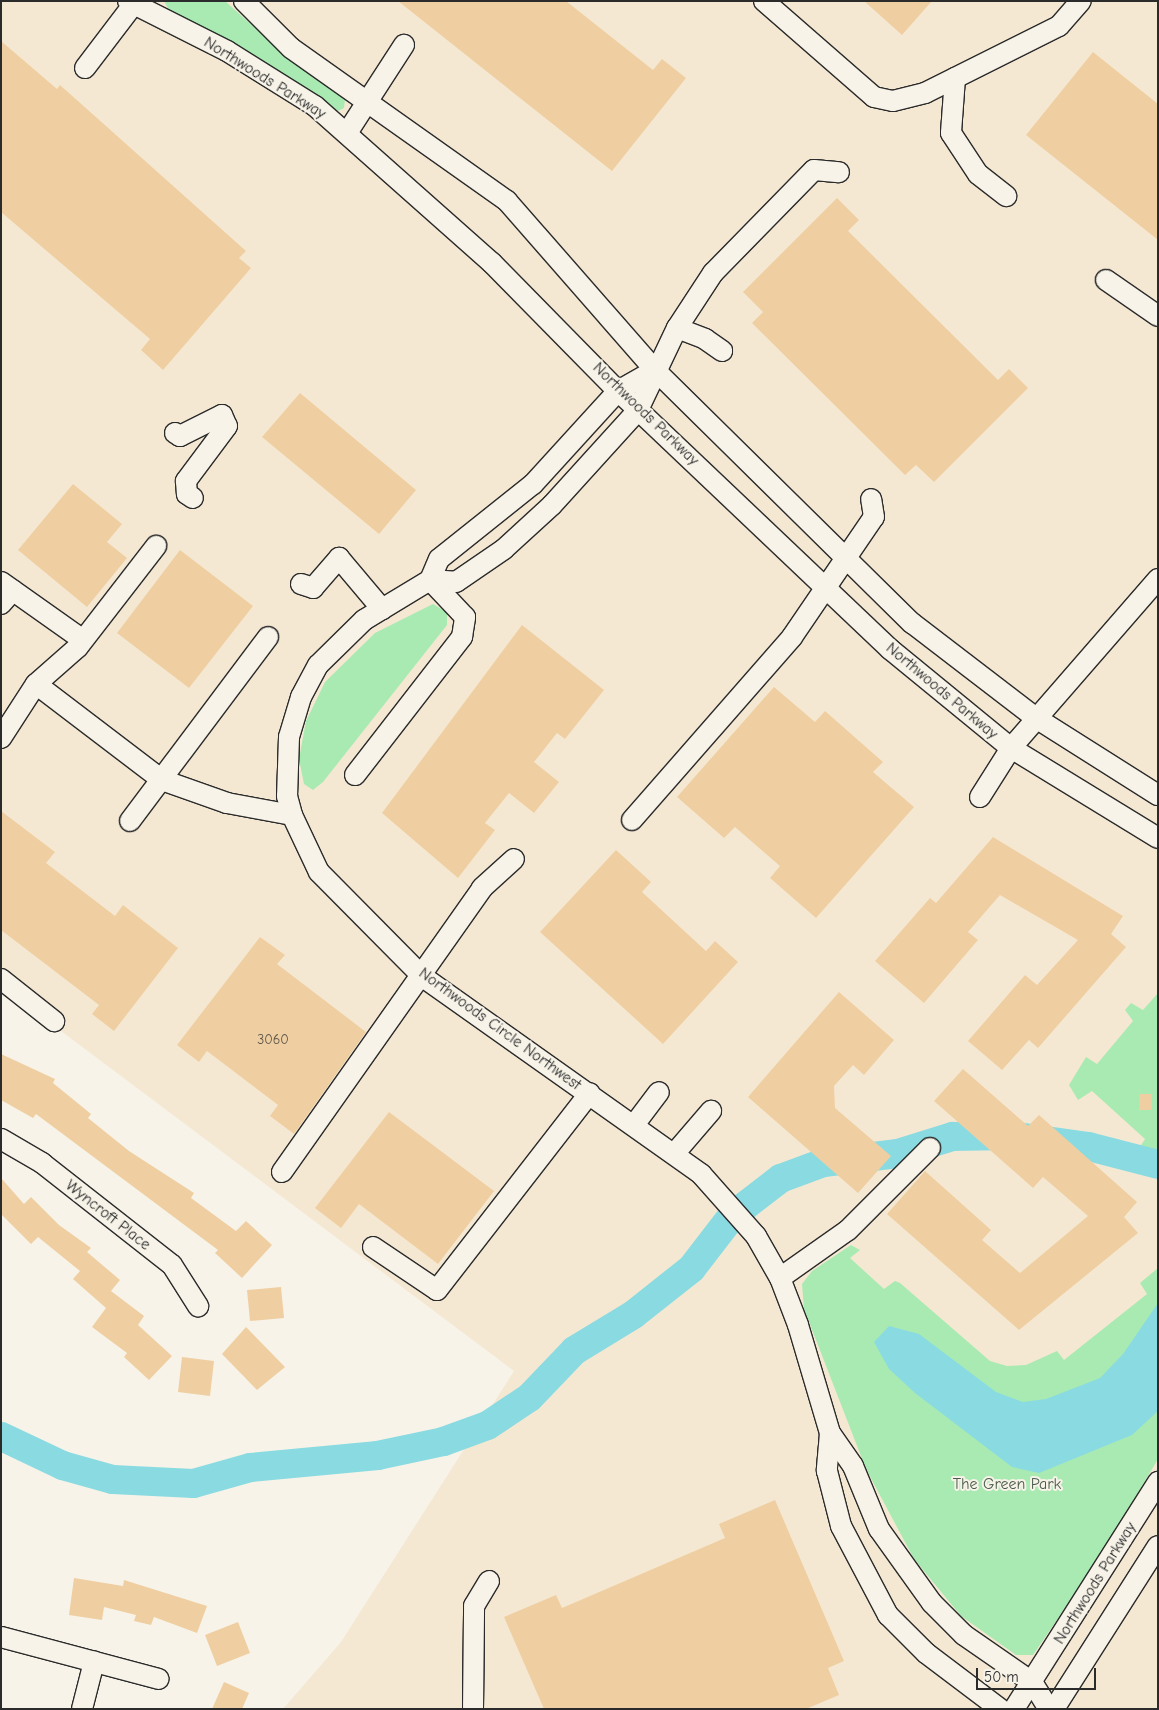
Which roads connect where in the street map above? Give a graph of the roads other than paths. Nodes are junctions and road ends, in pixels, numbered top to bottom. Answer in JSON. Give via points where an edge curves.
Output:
{"nodes":[{"id":1,"x":244,"y":1,"type":"edge"},
{"id":2,"x":764,"y":1,"type":"edge"},
{"id":3,"x":1082,"y":1,"type":"edge"},
{"id":4,"x":133,"y":2,"type":"edge"},
{"id":5,"x":404,"y":45,"type":"dead end"},
{"id":6,"x":85,"y":68,"type":"dead end"},
{"id":7,"x":955,"y":78,"type":"junction"},
{"id":8,"x":368,"y":100,"type":"junction"},
{"id":9,"x":347,"y":133,"type":"junction"},
{"id":10,"x":839,"y":172,"type":"dead end"},
{"id":11,"x":1006,"y":196,"type":"dead end"},
{"id":12,"x":1106,"y":280,"type":"dead end"},
{"id":13,"x":1158,"y":316,"type":"edge"},
{"id":14,"x":677,"y":328,"type":"junction"},
{"id":15,"x":722,"y":351,"type":"dead end"},
{"id":16,"x":655,"y":370,"type":"junction"},
{"id":17,"x":618,"y":391,"type":"junction"},
{"id":18,"x":638,"y":410,"type":"junction"},
{"id":19,"x":175,"y":433,"type":"dead end"},
{"id":20,"x":193,"y":498,"type":"dead end"},
{"id":21,"x":871,"y":499,"type":"dead end"},
{"id":22,"x":156,"y":546,"type":"dead end"},
{"id":23,"x":844,"y":557,"type":"junction"},
{"id":24,"x":1158,"y":579,"type":"edge"},
{"id":25,"x":430,"y":580,"type":"junction"},
{"id":26,"x":301,"y":584,"type":"dead end"},
{"id":27,"x":825,"y":584,"type":"junction"},
{"id":28,"x":5,"y":592,"type":"edge"},
{"id":29,"x":382,"y":609,"type":"junction"},
{"id":30,"x":268,"y":637,"type":"dead end"},
{"id":31,"x":83,"y":640,"type":"junction"},
{"id":32,"x":36,"y":684,"type":"junction"},
{"id":33,"x":1036,"y":718,"type":"junction"},
{"id":34,"x":1,"y":738,"type":"edge"},
{"id":35,"x":1010,"y":748,"type":"junction"},
{"id":36,"x":355,"y":775,"type":"dead end"},
{"id":37,"x":162,"y":780,"type":"junction"},
{"id":38,"x":1158,"y":795,"type":"edge"},
{"id":39,"x":980,"y":797,"type":"dead end"},
{"id":40,"x":292,"y":815,"type":"junction"},
{"id":41,"x":632,"y":820,"type":"dead end"},
{"id":42,"x":130,"y":821,"type":"dead end"},
{"id":43,"x":1158,"y":838,"type":"edge"},
{"id":44,"x":514,"y":859,"type":"dead end"},
{"id":45,"x":423,"y":977,"type":"junction"},
{"id":46,"x":1,"y":979,"type":"edge"},
{"id":47,"x":54,"y":1021,"type":"dead end"},
{"id":48,"x":659,"y":1092,"type":"dead end"},
{"id":49,"x":590,"y":1094,"type":"junction"},
{"id":50,"x":711,"y":1111,"type":"dead end"},
{"id":51,"x":634,"y":1125,"type":"junction"},
{"id":52,"x":1,"y":1139,"type":"edge"},
{"id":53,"x":930,"y":1148,"type":"dead end"},
{"id":54,"x":674,"y":1154,"type":"junction"},
{"id":55,"x":282,"y":1172,"type":"dead end"},
{"id":56,"x":373,"y":1247,"type":"dead end"},
{"id":57,"x":780,"y":1278,"type":"junction"},
{"id":58,"x":198,"y":1306,"type":"dead end"},
{"id":59,"x":830,"y":1433,"type":"junction"},
{"id":60,"x":1158,"y":1482,"type":"edge"},
{"id":61,"x":1158,"y":1546,"type":"edge"},
{"id":62,"x":489,"y":1581,"type":"dead end"},
{"id":63,"x":1,"y":1636,"type":"edge"},
{"id":64,"x":94,"y":1662,"type":"junction"},
{"id":65,"x":160,"y":1679,"type":"dead end"},
{"id":66,"x":1032,"y":1682,"type":"junction"},
{"id":67,"x":82,"y":1709,"type":"edge"},
{"id":68,"x":473,"y":1709,"type":"edge"},
{"id":69,"x":1000,"y":1709,"type":"edge"},
{"id":70,"x":1014,"y":1709,"type":"edge"},
{"id":71,"x":1049,"y":1709,"type":"edge"},
{"id":72,"x":1054,"y":1709,"type":"edge"}],
"edges":[{"from":1,"to":8,"type":"street","name":"Northwoods Parkway","via":[[292,48]]},
{"from":2,"to":7,"type":"street","via":[[874,97],[893,101]]},
{"from":3,"to":7,"type":"street","via":[[1060,26]]},
{"from":4,"to":6,"type":"street"},
{"from":4,"to":9,"type":"street","name":"Northwoods Parkway","via":[[227,50],[315,106]]},
{"from":5,"to":8,"type":"street"},
{"from":7,"to":11,"type":"street","via":[[951,134],[978,174]]},
{"from":8,"to":9,"type":"street"},
{"from":8,"to":16,"type":"street","name":"Northwoods Parkway","via":[[507,201]]},
{"from":9,"to":17,"type":"street","name":"Northwoods Parkway","via":[[492,263]]},
{"from":10,"to":14,"type":"street","via":[[814,170],[713,273]]},
{"from":12,"to":13,"type":"street"},
{"from":14,"to":15,"type":"street","via":[[706,338]]},
{"from":14,"to":16,"type":"street"},
{"from":16,"to":17,"type":"street"},
{"from":16,"to":18,"type":"street"},
{"from":16,"to":23,"type":"street","name":"Northwoods Parkway"},
{"from":17,"to":18,"type":"street","name":"Northwoods Parkway"},
{"from":17,"to":25,"type":"street","via":[[533,484],[439,559]]},
{"from":18,"to":25,"type":"street","via":[[552,504],[504,549],[456,582]]},
{"from":18,"to":27,"type":"street","name":"Northwoods Parkway"},
{"from":19,"to":20,"type":"street","via":[[180,436],[222,415],[227,426],[186,481],[187,494]]},
{"from":21,"to":23,"type":"street","via":[[874,517]]},
{"from":22,"to":31,"type":"street"},
{"from":23,"to":27,"type":"street"},
{"from":23,"to":33,"type":"street","name":"Northwoods Parkway","via":[[912,623]]},
{"from":24,"to":33,"type":"street"},
{"from":25,"to":29,"type":"street","name":"Northwoods Circle Northwest"},
{"from":25,"to":36,"type":"street","via":[[466,617],[462,637]]},
{"from":26,"to":29,"type":"street","via":[[313,588],[340,558]]},
{"from":27,"to":35,"type":"street","name":"Northwoods Parkway","via":[[890,649]]},
{"from":27,"to":41,"type":"street","via":[[792,637]]},
{"from":28,"to":31,"type":"street"},
{"from":29,"to":40,"type":"street","name":"Northwoods Circle Northwest","via":[[337,642],[301,697],[289,737],[287,796]]},
{"from":30,"to":37,"type":"street"},
{"from":31,"to":32,"type":"street"},
{"from":32,"to":34,"type":"street"},
{"from":32,"to":37,"type":"street"},
{"from":33,"to":35,"type":"street"},
{"from":33,"to":38,"type":"street","name":"Northwoods Parkway"},
{"from":35,"to":39,"type":"street"},
{"from":35,"to":43,"type":"street","name":"Northwoods Parkway"},
{"from":37,"to":40,"type":"street","via":[[227,803]]},
{"from":37,"to":42,"type":"street"},
{"from":40,"to":45,"type":"street","name":"Northwoods Circle Northwest","via":[[319,872]]},
{"from":44,"to":45,"type":"street","via":[[482,888]]},
{"from":45,"to":49,"type":"street","name":"Northwoods Circle Northwest"},
{"from":45,"to":55,"type":"street"},
{"from":46,"to":47,"type":"street"},
{"from":48,"to":51,"type":"street"},
{"from":49,"to":51,"type":"street","name":"Northwoods Circle Northwest"},
{"from":49,"to":56,"type":"street","via":[[437,1290]]},
{"from":50,"to":54,"type":"street"},
{"from":51,"to":54,"type":"street","name":"Northwoods Circle Northwest"},
{"from":52,"to":58,"type":"street","name":"Wyncroft Place","via":[[42,1163],[172,1265]]},
{"from":53,"to":57,"type":"street","via":[[848,1230]]},
{"from":54,"to":57,"type":"street","name":"Northwoods Circle Northwest","via":[[701,1174],[756,1236]]},
{"from":57,"to":59,"type":"street","name":"Northwoods Circle Northwest"},
{"from":59,"to":66,"type":"street","name":"Northwoods Circle Northwest","via":[[853,1466],[879,1528],[932,1604],[964,1634]]},
{"from":59,"to":69,"type":"street","name":"Northwoods Circle Northwest","via":[[827,1471],[842,1526],[888,1615],[926,1653]]},
{"from":60,"to":66,"type":"street","name":"Northwoods Parkway"},
{"from":61,"to":72,"type":"street","name":"Northwoods Parkway"},
{"from":62,"to":68,"type":"street","via":[[474,1606]]},
{"from":63,"to":64,"type":"street"},
{"from":64,"to":65,"type":"street"},
{"from":64,"to":67,"type":"street"},
{"from":66,"to":70,"type":"street","name":"Northwoods Parkway"},
{"from":66,"to":71,"type":"street","name":"Northwoods Circle Northwest"}]}
